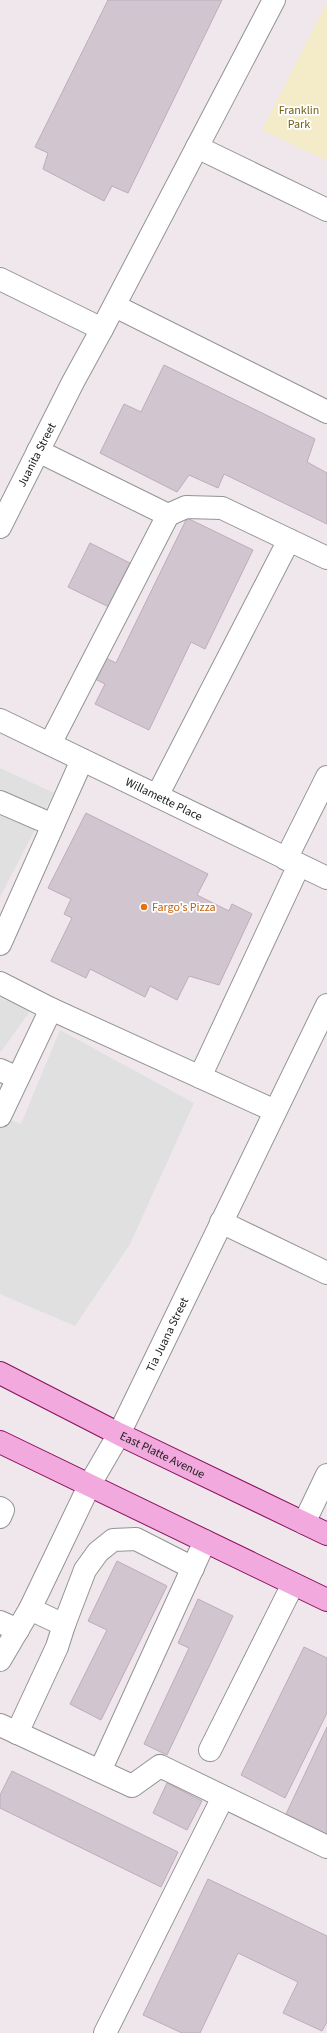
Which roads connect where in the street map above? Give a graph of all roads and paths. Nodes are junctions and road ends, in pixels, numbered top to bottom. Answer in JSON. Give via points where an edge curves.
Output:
{"nodes":[{"id":1,"x":274,"y":0,"type":"edge"},
{"id":2,"x":197,"y":147,"type":"junction"},
{"id":3,"x":327,"y":210,"type":"edge"},
{"id":4,"x":0,"y":279,"type":"edge"},
{"id":5,"x":115,"y":306,"type":"junction"},
{"id":6,"x":102,"y":329,"type":"junction"},
{"id":7,"x":327,"y":412,"type":"edge"},
{"id":8,"x":38,"y":452,"type":"junction"},
{"id":9,"x":168,"y":515,"type":"junction"},
{"id":10,"x":0,"y":528,"type":"edge"},
{"id":11,"x":289,"y":540,"type":"junction"},
{"id":12,"x":327,"y":558,"type":"edge"},
{"id":13,"x":0,"y":720,"type":"edge"},
{"id":14,"x":50,"y":744,"type":"junction"},
{"id":15,"x":82,"y":760,"type":"junction"},
{"id":16,"x":327,"y":776,"type":"edge"},
{"id":17,"x":157,"y":796,"type":"junction"},
{"id":18,"x":0,"y":802,"type":"edge"},
{"id":19,"x":53,"y":825,"type":"junction"},
{"id":20,"x":293,"y":862,"type":"junction"},
{"id":21,"x":327,"y":878,"type":"edge"},
{"id":22,"x":0,"y":944,"type":"edge"},
{"id":23,"x":0,"y":983,"type":"edge"},
{"id":24,"x":327,"y":1006,"type":"edge"},
{"id":25,"x":51,"y":1009,"type":"junction"},
{"id":26,"x":9,"y":1074,"type":"edge"},
{"id":27,"x":200,"y":1077,"type":"junction"},
{"id":28,"x":276,"y":1111,"type":"junction"},
{"id":29,"x":0,"y":1116,"type":"edge"},
{"id":30,"x":221,"y":1222,"type":"junction"},
{"id":31,"x":327,"y":1273,"type":"edge"},
{"id":32,"x":0,"y":1373,"type":"edge"},
{"id":33,"x":119,"y":1434,"type":"junction"},
{"id":34,"x":0,"y":1442,"type":"edge"},
{"id":35,"x":327,"y":1475,"type":"edge"},
{"id":36,"x":90,"y":1484,"type":"junction"},
{"id":37,"x":0,"y":1508,"type":"edge"},
{"id":38,"x":0,"y":1517,"type":"edge"},
{"id":39,"x":304,"y":1523,"type":"junction"},
{"id":40,"x":327,"y":1534,"type":"edge"},
{"id":41,"x":205,"y":1541,"type":"junction"},
{"id":42,"x":193,"y":1568,"type":"junction"},
{"id":43,"x":294,"y":1584,"type":"junction"},
{"id":44,"x":327,"y":1600,"type":"edge"},
{"id":45,"x":30,"y":1609,"type":"junction"},
{"id":46,"x":64,"y":1625,"type":"junction"},
{"id":47,"x":9,"y":1626,"type":"edge"},
{"id":48,"x":0,"y":1660,"type":"edge"},
{"id":49,"x":9,"y":1729,"type":"edge"},
{"id":50,"x":210,"y":1750,"type":"dead end"},
{"id":51,"x":100,"y":1771,"type":"junction"},
{"id":52,"x":223,"y":1797,"type":"junction"},
{"id":53,"x":327,"y":1848,"type":"edge"},
{"id":54,"x":105,"y":2033,"type":"edge"}],
"edges":[{"from":1,"to":2,"type":"street","name":"Juanita Street"},
{"from":2,"to":3,"type":"street"},
{"from":2,"to":5,"type":"street","name":"Juanita Street"},
{"from":4,"to":6,"type":"street"},
{"from":5,"to":6,"type":"street","name":"Juanita Street"},
{"from":5,"to":7,"type":"street"},
{"from":6,"to":8,"type":"street","name":"Juanita Street"},
{"from":8,"to":9,"type":"street"},
{"from":8,"to":10,"type":"street","name":"Juanita Street"},
{"from":9,"to":11,"type":"street","via":[[186,507],[222,508]]},
{"from":9,"to":14,"type":"street"},
{"from":11,"to":12,"type":"street"},
{"from":11,"to":17,"type":"street"},
{"from":13,"to":14,"type":"street","name":"Willamette Place"},
{"from":14,"to":15,"type":"street","name":"Willamette Place"},
{"from":15,"to":17,"type":"street","name":"Willamette Place"},
{"from":15,"to":19,"type":"street"},
{"from":16,"to":20,"type":"street"},
{"from":17,"to":20,"type":"street","name":"Willamette Place"},
{"from":18,"to":19,"type":"street"},
{"from":19,"to":22,"type":"street"},
{"from":20,"to":21,"type":"street","name":"Willamette Place"},
{"from":20,"to":27,"type":"street"},
{"from":23,"to":25,"type":"street"},
{"from":24,"to":28,"type":"street","name":"Tia Juana Street"},
{"from":25,"to":26,"type":"street"},
{"from":25,"to":27,"type":"street"},
{"from":26,"to":29,"type":"street"},
{"from":27,"to":28,"type":"street"},
{"from":28,"to":30,"type":"street","name":"Tia Juana Street"},
{"from":30,"to":31,"type":"street"},
{"from":30,"to":33,"type":"street","name":"Tia Juana Street"},
{"from":32,"to":33,"type":"main road","name":"East Platte Avenue"},
{"from":33,"to":36,"type":"street","name":"Tia Juana Street"},
{"from":33,"to":39,"type":"main road","name":"East Platte Avenue"},
{"from":34,"to":36,"type":"main road"},
{"from":35,"to":39,"type":"street"},
{"from":36,"to":41,"type":"main road"},
{"from":36,"to":45,"type":"street","name":"Tia Juana Street"},
{"from":37,"to":38,"type":"street","via":[[4,1510]]},
{"from":39,"to":40,"type":"main road","name":"East Platte Avenue"},
{"from":41,"to":42,"type":"street"},
{"from":41,"to":43,"type":"main road"},
{"from":42,"to":46,"type":"street","via":[[136,1539],[113,1540],[98,1552],[85,1570]]},
{"from":42,"to":51,"type":"street"},
{"from":43,"to":44,"type":"main road"},
{"from":43,"to":50,"type":"street"},
{"from":45,"to":46,"type":"street"},
{"from":45,"to":47,"type":"street","name":"Tia Juana Street"},
{"from":46,"to":49,"type":"street","via":[[57,1647]]},
{"from":47,"to":48,"type":"street","name":"Tia Juana Street"},
{"from":49,"to":51,"type":"street"},
{"from":51,"to":52,"type":"street","via":[[132,1786],[160,1766]]},
{"from":52,"to":53,"type":"street"},
{"from":52,"to":54,"type":"street"}]}
